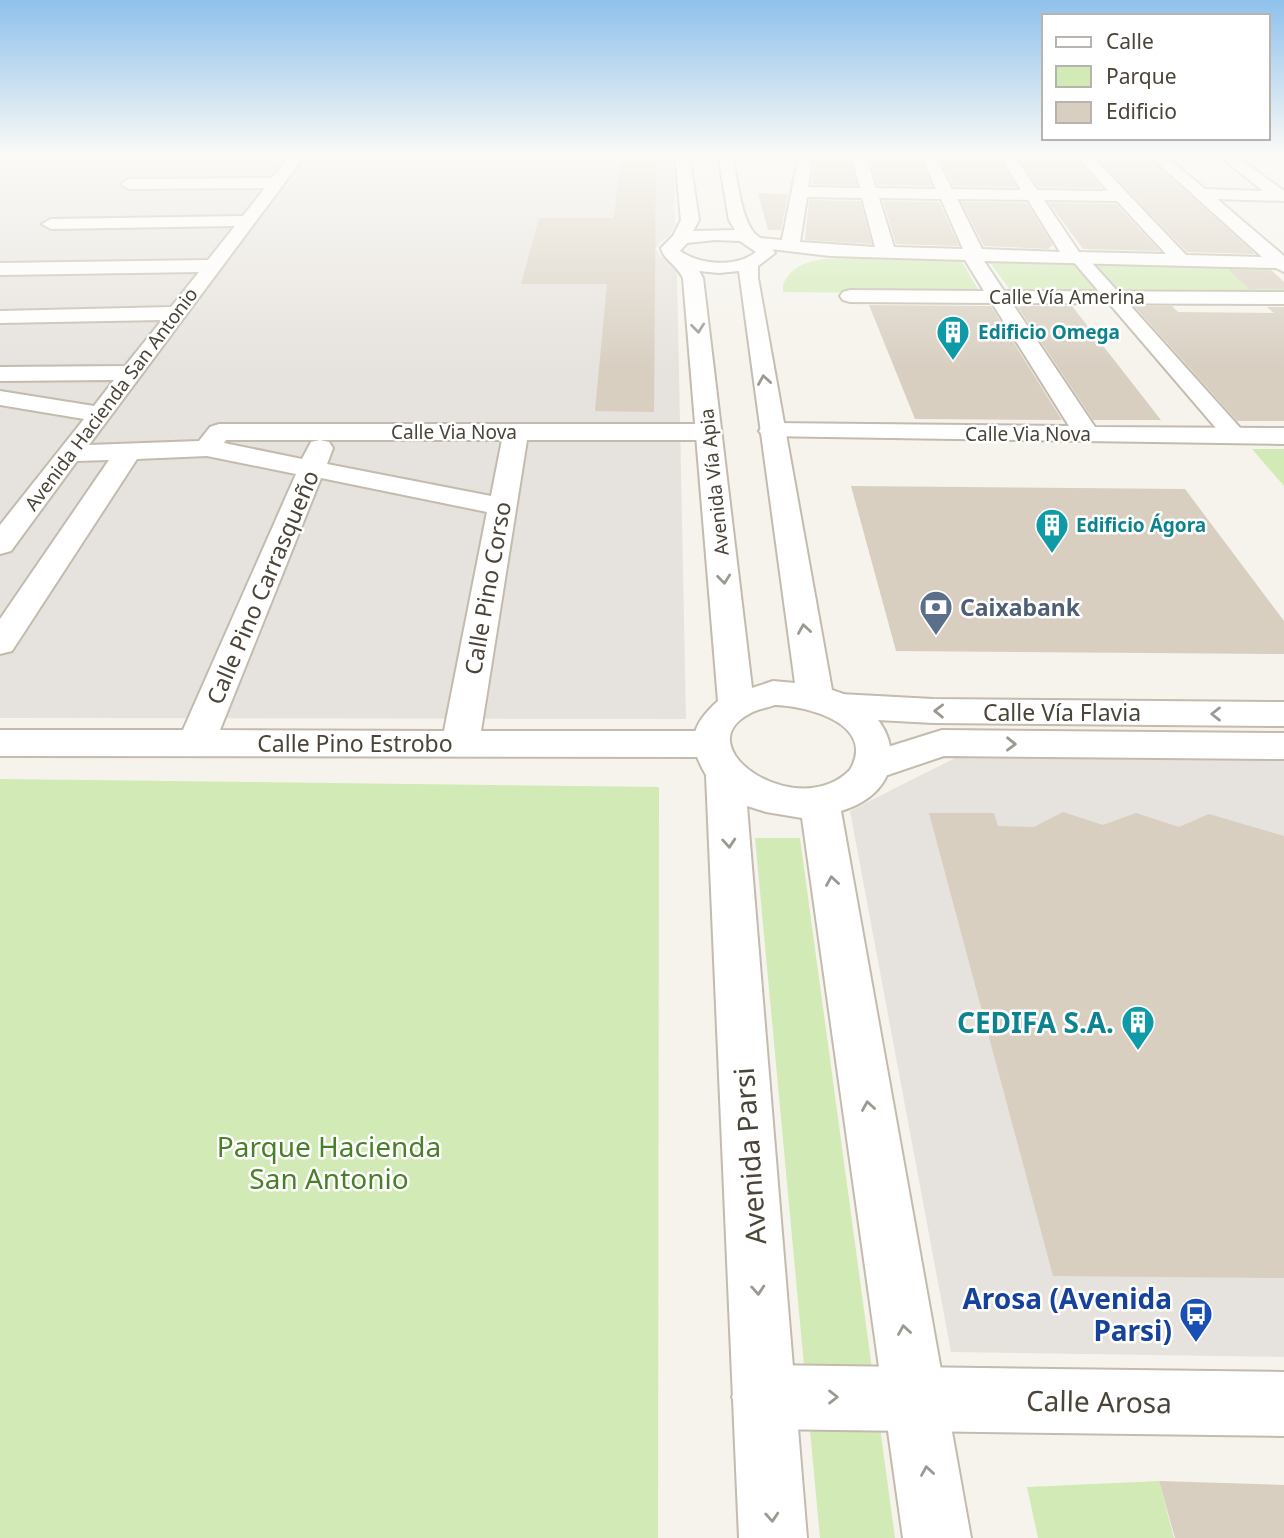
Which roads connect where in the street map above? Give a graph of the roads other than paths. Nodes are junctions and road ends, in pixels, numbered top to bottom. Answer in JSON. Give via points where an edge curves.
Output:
{"nodes":[{"id":1,"x":242,"y":226,"type":"edge"},
{"id":2,"x":689,"y":226,"type":"edge"},
{"id":3,"x":741,"y":226,"type":"edge"},
{"id":4,"x":793,"y":226,"type":"edge"},
{"id":5,"x":878,"y":226,"type":"edge"},
{"id":6,"x":961,"y":226,"type":"edge"},
{"id":7,"x":1054,"y":226,"type":"edge"},
{"id":8,"x":1149,"y":226,"type":"edge"},
{"id":9,"x":1237,"y":226,"type":"edge"},
{"id":10,"x":1249,"y":237,"type":"junction"},
{"id":11,"x":1284,"y":237,"type":"edge"},
{"id":12,"x":790,"y":248,"type":"junction"},
{"id":13,"x":683,"y":250,"type":"junction"},
{"id":14,"x":830,"y":251,"type":"junction"},
{"id":15,"x":752,"y":252,"type":"junction"},
{"id":16,"x":886,"y":252,"type":"junction"},
{"id":17,"x":975,"y":255,"type":"junction"},
{"id":18,"x":1076,"y":257,"type":"junction"},
{"id":19,"x":1181,"y":260,"type":"junction"},
{"id":20,"x":1283,"y":264,"type":"edge"},
{"id":21,"x":212,"y":266,"type":"junction"},
{"id":22,"x":0,"y":269,"type":"edge"},
{"id":23,"x":850,"y":296,"type":"dead end"},
{"id":24,"x":998,"y":297,"type":"junction"},
{"id":25,"x":1114,"y":297,"type":"junction"},
{"id":26,"x":1284,"y":298,"type":"edge"},
{"id":27,"x":176,"y":313,"type":"junction"},
{"id":28,"x":0,"y":317,"type":"edge"},
{"id":29,"x":131,"y":373,"type":"junction"},
{"id":30,"x":0,"y":374,"type":"edge"},
{"id":31,"x":0,"y":398,"type":"edge"},
{"id":32,"x":99,"y":414,"type":"junction"},
{"id":33,"x":772,"y":431,"type":"junction"},
{"id":34,"x":327,"y":432,"type":"junction"},
{"id":35,"x":516,"y":432,"type":"junction"},
{"id":36,"x":708,"y":432,"type":"junction"},
{"id":37,"x":1087,"y":434,"type":"junction"},
{"id":38,"x":1235,"y":436,"type":"junction"},
{"id":39,"x":1284,"y":436,"type":"edge"},
{"id":40,"x":207,"y":448,"type":"junction"},
{"id":41,"x":128,"y":452,"type":"junction"},
{"id":42,"x":69,"y":454,"type":"junction"},
{"id":43,"x":311,"y":469,"type":"junction"},
{"id":44,"x":501,"y":506,"type":"junction"},
{"id":45,"x":0,"y":545,"type":"edge"},
{"id":46,"x":0,"y":644,"type":"edge"},
{"id":47,"x":827,"y":701,"type":"junction"},
{"id":48,"x":736,"y":704,"type":"junction"},
{"id":49,"x":1284,"y":714,"type":"edge"},
{"id":50,"x":0,"y":743,"type":"edge"},
{"id":51,"x":196,"y":743,"type":"junction"},
{"id":52,"x":460,"y":744,"type":"junction"},
{"id":53,"x":1284,"y":746,"type":"edge"},
{"id":54,"x":718,"y":759,"type":"junction"},
{"id":55,"x":873,"y":766,"type":"junction"},
{"id":56,"x":820,"y":803,"type":"junction"},
{"id":57,"x":764,"y":1397,"type":"junction"},
{"id":58,"x":915,"y":1398,"type":"junction"},
{"id":59,"x":1284,"y":1404,"type":"edge"},
{"id":60,"x":773,"y":1538,"type":"edge"},
{"id":61,"x":937,"y":1538,"type":"edge"}],
"edges":[{"from":1,"to":21,"type":"street","name":"Avenida Hacienda San Antonio"},
{"from":2,"to":13,"type":"street","name":"Avenida Vía Apia"},
{"from":3,"to":15,"type":"street"},
{"from":4,"to":12,"type":"street"},
{"from":5,"to":16,"type":"street"},
{"from":6,"to":17,"type":"street"},
{"from":7,"to":18,"type":"street"},
{"from":8,"to":19,"type":"street"},
{"from":9,"to":10,"type":"street"},
{"from":10,"to":11,"type":"street"},
{"from":10,"to":20,"type":"street"},
{"from":12,"to":14,"type":"street"},
{"from":12,"to":15,"type":"street"},
{"from":13,"to":15,"type":"street","via":[[726,266]]},
{"from":13,"to":15,"type":"street","via":[[721,234]]},
{"from":13,"to":36,"type":"street","name":"Avenida Vía Apia","one_way":true,"via":[[693,278]]},
{"from":14,"to":15,"type":"street"},
{"from":14,"to":16,"type":"street"},
{"from":33,"to":15,"type":"street","one_way":true,"via":[[748,278]]},
{"from":16,"to":17,"type":"street"},
{"from":17,"to":18,"type":"street"},
{"from":17,"to":24,"type":"street"},
{"from":18,"to":19,"type":"street"},
{"from":18,"to":25,"type":"street"},
{"from":19,"to":20,"type":"street"},
{"from":21,"to":22,"type":"street"},
{"from":21,"to":27,"type":"street","name":"Avenida Hacienda San Antonio"},
{"from":23,"to":24,"type":"street","name":"Calle Vía Amerina"},
{"from":24,"to":25,"type":"street","name":"Calle Vía Amerina"},
{"from":24,"to":37,"type":"street"},
{"from":25,"to":26,"type":"street","name":"Calle Vía Amerina"},
{"from":25,"to":38,"type":"street"},
{"from":27,"to":28,"type":"street"},
{"from":27,"to":29,"type":"street","name":"Avenida Hacienda San Antonio"},
{"from":29,"to":30,"type":"street"},
{"from":29,"to":32,"type":"street","name":"Avenida Hacienda San Antonio"},
{"from":31,"to":32,"type":"street"},
{"from":32,"to":42,"type":"street","name":"Avenida Hacienda San Antonio"},
{"from":33,"to":37,"type":"street","name":"Calle Via Nova"},
{"from":47,"to":33,"type":"street","one_way":true},
{"from":34,"to":35,"type":"street","name":"Calle Via Nova"},
{"from":34,"to":40,"type":"street","name":"Calle Via Nova","via":[[219,432]]},
{"from":34,"to":43,"type":"street","name":"Calle Pino Carrasqueño"},
{"from":35,"to":36,"type":"street","name":"Calle Via Nova"},
{"from":35,"to":44,"type":"street","name":"Calle Pino Corso"},
{"from":36,"to":48,"type":"street","name":"Avenida Vía Apia","one_way":true},
{"from":37,"to":38,"type":"street","name":"Calle Via Nova"},
{"from":38,"to":39,"type":"street","name":"Calle Via Nova"},
{"from":40,"to":41,"type":"street"},
{"from":40,"to":43,"type":"street"},
{"from":41,"to":42,"type":"street"},
{"from":41,"to":46,"type":"street","name":"Avenida Hacienda San Antonio"},
{"from":42,"to":45,"type":"street","name":"Avenida Hacienda San Antonio"},
{"from":43,"to":44,"type":"street"},
{"from":43,"to":51,"type":"street","name":"Calle Pino Carrasqueño"},
{"from":44,"to":52,"type":"street","name":"Calle Pino Corso"},
{"from":47,"to":48,"type":"street","via":[[773,692]]},
{"from":49,"to":47,"type":"street","name":"Calle Vía Flavia","one_way":true,"via":[[933,711]]},
{"from":47,"to":55,"type":"street","via":[[857,718],[869,733]]},
{"from":48,"to":54,"type":"street","via":[[713,728]]},
{"from":50,"to":51,"type":"street","name":"Calle Pino Estrobo"},
{"from":51,"to":52,"type":"street","name":"Calle Pino Estrobo"},
{"from":52,"to":54,"type":"street","name":"Calle Pino Estrobo"},
{"from":55,"to":53,"type":"street","name":"Calle Vía Flavia","one_way":true,"via":[[942,743]]},
{"from":54,"to":56,"type":"street","via":[[743,789],[793,804]]},
{"from":54,"to":57,"type":"street","name":"Avenida Parsi","one_way":true},
{"from":55,"to":56,"type":"street","via":[[863,783],[845,796]]},
{"from":58,"to":56,"type":"street","one_way":true},
{"from":57,"to":58,"type":"street","name":"Calle Arosa","one_way":true},
{"from":57,"to":60,"type":"street","name":"Avenida Parsi","one_way":true},
{"from":58,"to":59,"type":"street","name":"Calle Arosa"},
{"from":61,"to":58,"type":"street","one_way":true}]}
